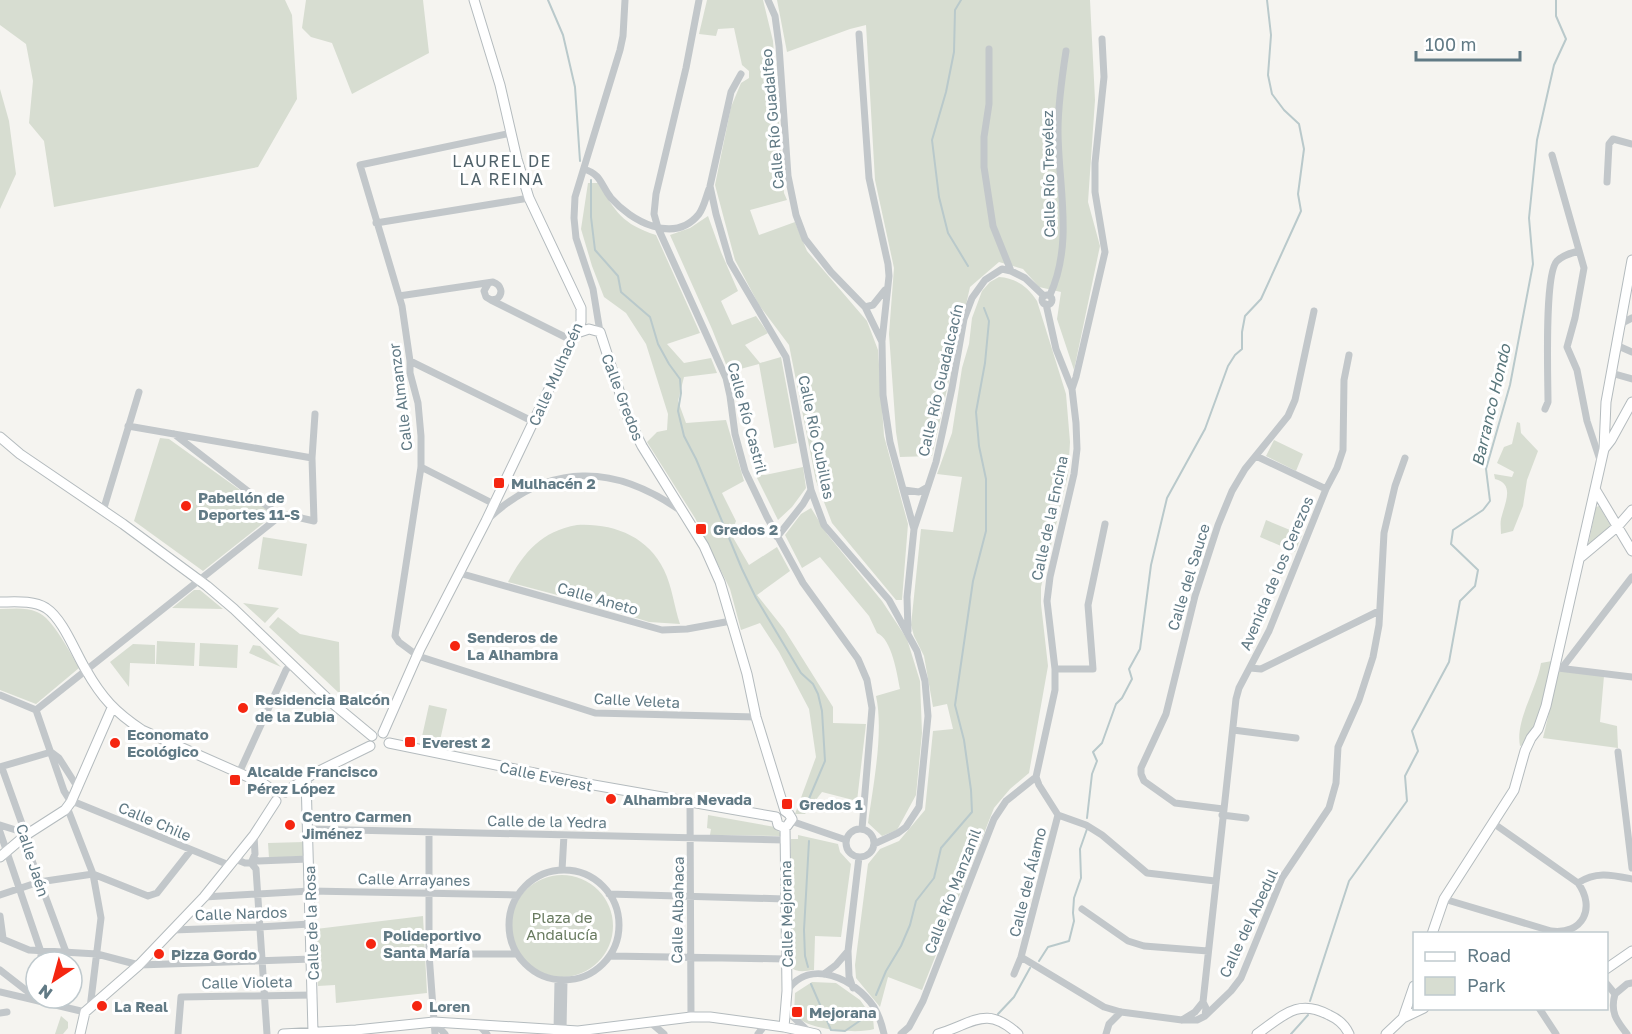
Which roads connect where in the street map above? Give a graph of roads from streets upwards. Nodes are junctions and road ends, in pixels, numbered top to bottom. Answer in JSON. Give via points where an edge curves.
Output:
{"nodes":[{"id":1,"x":474,"y":0,"type":"edge"},
{"id":2,"x":625,"y":0,"type":"edge"},
{"id":3,"x":699,"y":0,"type":"edge"},
{"id":4,"x":768,"y":0,"type":"edge"},
{"id":5,"x":859,"y":34,"type":"dead end"},
{"id":6,"x":1102,"y":39,"type":"dead end"},
{"id":7,"x":989,"y":48,"type":"dead end"},
{"id":8,"x":1066,"y":51,"type":"dead end"},
{"id":9,"x":741,"y":74,"type":"dead end"},
{"id":10,"x":511,"y":133,"type":"junction"},
{"id":11,"x":1632,"y":144,"type":"edge"},
{"id":12,"x":1552,"y":155,"type":"dead end"},
{"id":13,"x":584,"y":169,"type":"junction"},
{"id":14,"x":1607,"y":182,"type":"dead end"},
{"id":15,"x":710,"y":186,"type":"junction"},
{"id":16,"x":529,"y":198,"type":"junction"},
{"id":17,"x":701,"y":211,"type":"junction"},
{"id":18,"x":716,"y":214,"type":"junction"},
{"id":19,"x":376,"y":223,"type":"junction"},
{"id":20,"x":658,"y":228,"type":"junction"},
{"id":21,"x":1579,"y":251,"type":"junction"},
{"id":22,"x":1004,"y":257,"type":"junction"},
{"id":23,"x":1632,"y":260,"type":"edge"},
{"id":24,"x":1002,"y":269,"type":"junction"},
{"id":25,"x":1011,"y":271,"type":"junction"},
{"id":26,"x":488,"y":284,"type":"junction"},
{"id":27,"x":886,"y":288,"type":"junction"},
{"id":28,"x":1629,"y":288,"type":"edge"},
{"id":29,"x":1047,"y":295,"type":"junction"},
{"id":30,"x":399,"y":296,"type":"junction"},
{"id":31,"x":491,"y":300,"type":"junction"},
{"id":32,"x":1046,"y":304,"type":"joint"},
{"id":33,"x":865,"y":307,"type":"junction"},
{"id":34,"x":1314,"y":311,"type":"dead end"},
{"id":35,"x":1632,"y":318,"type":"edge"},
{"id":36,"x":1620,"y":324,"type":"junction"},
{"id":37,"x":600,"y":332,"type":"junction"},
{"id":38,"x":575,"y":337,"type":"junction"},
{"id":39,"x":882,"y":342,"type":"junction"},
{"id":40,"x":1616,"y":345,"type":"junction"},
{"id":41,"x":1632,"y":352,"type":"edge"},
{"id":42,"x":1349,"y":355,"type":"dead end"},
{"id":43,"x":410,"y":361,"type":"junction"},
{"id":44,"x":1611,"y":373,"type":"junction"},
{"id":45,"x":1632,"y":379,"type":"edge"},
{"id":46,"x":1072,"y":388,"type":"junction"},
{"id":47,"x":139,"y":392,"type":"dead end"},
{"id":48,"x":1632,"y":402,"type":"edge"},
{"id":49,"x":1545,"y":409,"type":"dead end"},
{"id":50,"x":315,"y":414,"type":"dead end"},
{"id":51,"x":534,"y":422,"type":"junction"},
{"id":52,"x":128,"y":426,"type":"junction"},
{"id":53,"x":174,"y":434,"type":"junction"},
{"id":54,"x":0,"y":437,"type":"edge"},
{"id":55,"x":1604,"y":449,"type":"junction"},
{"id":56,"x":1256,"y":456,"type":"junction"},
{"id":57,"x":312,"y":458,"type":"junction"},
{"id":58,"x":1405,"y":458,"type":"dead end"},
{"id":59,"x":1600,"y":460,"type":"junction"},
{"id":60,"x":421,"y":467,"type":"junction"},
{"id":61,"x":926,"y":488,"type":"junction"},
{"id":62,"x":1326,"y":489,"type":"junction"},
{"id":63,"x":1595,"y":489,"type":"junction"},
{"id":64,"x":811,"y":490,"type":"junction"},
{"id":65,"x":904,"y":490,"type":"junction"},
{"id":66,"x":494,"y":504,"type":"junction"},
{"id":67,"x":803,"y":504,"type":"junction"},
{"id":68,"x":817,"y":506,"type":"junction"},
{"id":69,"x":1632,"y":510,"type":"edge"},
{"id":70,"x":103,"y":511,"type":"junction"},
{"id":71,"x":686,"y":514,"type":"junction"},
{"id":72,"x":280,"y":516,"type":"junction"},
{"id":73,"x":789,"y":520,"type":"junction"},
{"id":74,"x":486,"y":521,"type":"junction"},
{"id":75,"x":770,"y":523,"type":"junction"},
{"id":76,"x":1106,"y":524,"type":"dead end"},
{"id":77,"x":1618,"y":526,"type":"junction"},
{"id":78,"x":914,"y":529,"type":"junction"},
{"id":79,"x":777,"y":537,"type":"junction"},
{"id":80,"x":1632,"y":551,"type":"edge"},
{"id":81,"x":1581,"y":556,"type":"junction"},
{"id":82,"x":459,"y":573,"type":"junction"},
{"id":83,"x":1632,"y":577,"type":"edge"},
{"id":84,"x":200,"y":581,"type":"junction"},
{"id":85,"x":0,"y":602,"type":"edge"},
{"id":86,"x":392,"y":608,"type":"dead end"},
{"id":87,"x":1379,"y":611,"type":"junction"},
{"id":88,"x":397,"y":621,"type":"junction"},
{"id":89,"x":731,"y":621,"type":"junction"},
{"id":90,"x":908,"y":633,"type":"junction"},
{"id":91,"x":418,"y":656,"type":"junction"},
{"id":92,"x":291,"y":664,"type":"junction"},
{"id":93,"x":1250,"y":668,"type":"junction"},
{"id":94,"x":1559,"y":668,"type":"junction"},
{"id":95,"x":1055,"y":669,"type":"junction"},
{"id":96,"x":86,"y":670,"type":"junction"},
{"id":97,"x":1632,"y":677,"type":"edge"},
{"id":98,"x":0,"y":694,"type":"edge"},
{"id":99,"x":112,"y":708,"type":"junction"},
{"id":100,"x":36,"y":710,"type":"junction"},
{"id":101,"x":756,"y":717,"type":"junction"},
{"id":102,"x":1233,"y":730,"type":"junction"},
{"id":103,"x":383,"y":733,"type":"junction"},
{"id":104,"x":1296,"y":738,"type":"dead end"},
{"id":105,"x":371,"y":741,"type":"junction"},
{"id":106,"x":388,"y":743,"type":"junction"},
{"id":107,"x":51,"y":752,"type":"junction"},
{"id":108,"x":1618,"y":752,"type":"dead end"},
{"id":109,"x":1,"y":768,"type":"edge"},
{"id":110,"x":239,"y":773,"type":"junction"},
{"id":111,"x":1036,"y":777,"type":"junction"},
{"id":112,"x":306,"y":778,"type":"junction"},
{"id":113,"x":78,"y":788,"type":"junction"},
{"id":114,"x":274,"y":791,"type":"junction"},
{"id":115,"x":285,"y":792,"type":"junction"},
{"id":116,"x":276,"y":801,"type":"junction"},
{"id":117,"x":690,"y":803,"type":"junction"},
{"id":118,"x":69,"y":805,"type":"junction"},
{"id":119,"x":785,"y":811,"type":"junction"},
{"id":120,"x":1223,"y":812,"type":"junction"},
{"id":121,"x":1058,"y":815,"type":"junction"},
{"id":122,"x":776,"y":817,"type":"junction"},
{"id":123,"x":1246,"y":818,"type":"dead end"},
{"id":124,"x":1493,"y":823,"type":"junction"},
{"id":125,"x":788,"y":824,"type":"junction"},
{"id":126,"x":0,"y":825,"type":"edge"},
{"id":127,"x":862,"y":828,"type":"junction"},
{"id":128,"x":308,"y":829,"type":"junction"},
{"id":129,"x":0,"y":831,"type":"edge"},
{"id":130,"x":429,"y":832,"type":"junction"},
{"id":131,"x":564,"y":835,"type":"junction"},
{"id":132,"x":25,"y":837,"type":"junction"},
{"id":133,"x":691,"y":838,"type":"junction"},
{"id":134,"x":785,"y":840,"type":"junction"},
{"id":135,"x":846,"y":840,"type":"junction"},
{"id":136,"x":874,"y":844,"type":"junction"},
{"id":137,"x":250,"y":846,"type":"junction"},
{"id":138,"x":191,"y":850,"type":"junction"},
{"id":139,"x":4,"y":854,"type":"edge"},
{"id":140,"x":859,"y":857,"type":"junction"},
{"id":141,"x":309,"y":859,"type":"junction"},
{"id":142,"x":253,"y":861,"type":"junction"},
{"id":143,"x":232,"y":862,"type":"junction"},
{"id":144,"x":1632,"y":868,"type":"edge"},
{"id":145,"x":562,"y":870,"type":"junction"},
{"id":146,"x":93,"y":874,"type":"junction"},
{"id":147,"x":1632,"y":879,"type":"edge"},
{"id":148,"x":1215,"y":881,"type":"junction"},
{"id":149,"x":39,"y":882,"type":"junction"},
{"id":150,"x":1578,"y":883,"type":"junction"},
{"id":151,"x":20,"y":888,"type":"junction"},
{"id":152,"x":310,"y":891,"type":"junction"},
{"id":153,"x":429,"y":893,"type":"junction"},
{"id":154,"x":609,"y":894,"type":"junction"},
{"id":155,"x":0,"y":895,"type":"edge"},
{"id":156,"x":258,"y":895,"type":"junction"},
{"id":157,"x":517,"y":895,"type":"junction"},
{"id":158,"x":691,"y":896,"type":"junction"},
{"id":159,"x":204,"y":897,"type":"junction"},
{"id":160,"x":785,"y":898,"type":"junction"},
{"id":161,"x":1444,"y":899,"type":"junction"},
{"id":162,"x":1082,"y":909,"type":"dead end"},
{"id":163,"x":0,"y":916,"type":"edge"},
{"id":164,"x":310,"y":924,"type":"junction"},
{"id":165,"x":259,"y":927,"type":"junction"},
{"id":166,"x":173,"y":930,"type":"junction"},
{"id":167,"x":1432,"y":932,"type":"edge"},
{"id":168,"x":2,"y":938,"type":"edge"},
{"id":169,"x":29,"y":950,"type":"edge"},
{"id":170,"x":40,"y":950,"type":"edge"},
{"id":171,"x":65,"y":950,"type":"edge"},
{"id":172,"x":848,"y":951,"type":"junction"},
{"id":173,"x":1208,"y":951,"type":"junction"},
{"id":174,"x":1632,"y":951,"type":"edge"},
{"id":175,"x":84,"y":953,"type":"edge"},
{"id":176,"x":98,"y":954,"type":"junction"},
{"id":177,"x":429,"y":954,"type":"junction"},
{"id":178,"x":517,"y":954,"type":"junction"},
{"id":179,"x":610,"y":956,"type":"junction"},
{"id":180,"x":689,"y":957,"type":"junction"},
{"id":181,"x":1021,"y":957,"type":"junction"},
{"id":182,"x":312,"y":959,"type":"junction"},
{"id":183,"x":262,"y":961,"type":"junction"},
{"id":184,"x":786,"y":963,"type":"junction"},
{"id":185,"x":139,"y":965,"type":"junction"},
{"id":186,"x":1608,"y":968,"type":"edge"},
{"id":187,"x":0,"y":970,"type":"edge"},
{"id":188,"x":825,"y":974,"type":"junction"},
{"id":189,"x":1014,"y":974,"type":"dead end"},
{"id":190,"x":801,"y":977,"type":"junction"},
{"id":191,"x":561,"y":981,"type":"junction"},
{"id":192,"x":1632,"y":983,"type":"edge"},
{"id":193,"x":1608,"y":985,"type":"edge"},
{"id":194,"x":853,"y":988,"type":"junction"},
{"id":195,"x":24,"y":989,"type":"edge"},
{"id":196,"x":1413,"y":989,"type":"edge"},
{"id":197,"x":0,"y":992,"type":"edge"},
{"id":198,"x":313,"y":994,"type":"junction"},
{"id":199,"x":1615,"y":994,"type":"junction"},
{"id":200,"x":264,"y":996,"type":"junction"},
{"id":201,"x":787,"y":996,"type":"junction"},
{"id":202,"x":24,"y":997,"type":"edge"},
{"id":203,"x":1203,"y":1002,"type":"junction"},
{"id":204,"x":1104,"y":1007,"type":"junction"},
{"id":205,"x":84,"y":1009,"type":"edge"},
{"id":206,"x":88,"y":1010,"type":"junction"},
{"id":207,"x":1420,"y":1010,"type":"edge"},
{"id":208,"x":1542,"y":1010,"type":"edge"},
{"id":209,"x":1121,"y":1012,"type":"junction"},
{"id":210,"x":1205,"y":1016,"type":"junction"},
{"id":211,"x":691,"y":1017,"type":"junction"},
{"id":212,"x":1403,"y":1018,"type":"junction"},
{"id":213,"x":1182,"y":1020,"type":"junction"},
{"id":214,"x":434,"y":1022,"type":"junction"},
{"id":215,"x":650,"y":1022,"type":"junction"},
{"id":216,"x":478,"y":1024,"type":"junction"},
{"id":217,"x":1109,"y":1024,"type":"junction"},
{"id":218,"x":765,"y":1025,"type":"junction"},
{"id":219,"x":784,"y":1027,"type":"junction"},
{"id":220,"x":396,"y":1030,"type":"edge"},
{"id":221,"x":910,"y":1030,"type":"edge"},
{"id":222,"x":555,"y":1031,"type":"edge"},
{"id":223,"x":357,"y":1032,"type":"edge"},
{"id":224,"x":580,"y":1032,"type":"edge"},
{"id":225,"x":309,"y":1033,"type":"edge"},
{"id":226,"x":812,"y":1033,"type":"edge"},
{"id":227,"x":81,"y":1034,"type":"edge"},
{"id":228,"x":178,"y":1034,"type":"edge"},
{"id":229,"x":267,"y":1034,"type":"edge"},
{"id":230,"x":282,"y":1034,"type":"edge"},
{"id":231,"x":435,"y":1034,"type":"edge"},
{"id":232,"x":445,"y":1034,"type":"edge"},
{"id":233,"x":487,"y":1034,"type":"edge"},
{"id":234,"x":664,"y":1034,"type":"edge"},
{"id":235,"x":758,"y":1034,"type":"edge"},
{"id":236,"x":884,"y":1034,"type":"edge"},
{"id":237,"x":901,"y":1034,"type":"edge"},
{"id":238,"x":938,"y":1034,"type":"edge"},
{"id":239,"x":1018,"y":1034,"type":"edge"},
{"id":240,"x":1106,"y":1034,"type":"edge"},
{"id":241,"x":1257,"y":1034,"type":"edge"},
{"id":242,"x":1349,"y":1034,"type":"edge"},
{"id":243,"x":1386,"y":1034,"type":"edge"},
{"id":244,"x":1556,"y":1034,"type":"edge"},
{"id":245,"x":1627,"y":1034,"type":"edge"}],
"edges":[{"from":1,"to":10,"type":"street","name":"Calle Mulhacén"},
{"from":2,"to":13,"type":"street","name":"Calle Gredos","via":[[620,50]]},
{"from":3,"to":20,"type":"street","name":"Calle Río Castril","via":[[656,194],[654,214]]},
{"from":4,"to":33,"type":"street","name":"Calle Río Guadalfeo","via":[[780,45],[788,176],[796,215],[805,239]]},
{"from":5,"to":27,"type":"street","via":[[869,178],[888,264]]},
{"from":6,"to":46,"type":"street","via":[[1104,77],[1095,182],[1105,252]]},
{"from":7,"to":22,"type":"street","via":[[984,166],[993,226]]},
{"from":8,"to":29,"type":"street","name":"Calle Río Trevélez","via":[[1058,129],[1064,237],[1062,261]]},
{"from":9,"to":15,"type":"street","name":"Calle Río Cubillas","via":[[731,92]]},
{"from":10,"to":16,"type":"street","name":"Calle Mulhacén"},
{"from":10,"to":19,"type":"street","name":"Calle Almanzor","via":[[360,165]]},
{"from":11,"to":14,"type":"street","via":[[1613,139],[1609,144]]},
{"from":12,"to":21,"type":"street"},
{"from":13,"to":20,"type":"street","via":[[594,172],[623,210]]},
{"from":13,"to":37,"type":"street","name":"Calle Gredos","via":[[575,197],[574,218]]},
{"from":15,"to":17,"type":"street"},
{"from":15,"to":18,"type":"street","name":"Calle Río Cubillas"},
{"from":16,"to":19,"type":"street"},
{"from":16,"to":38,"type":"street","name":"Calle Mulhacén","via":[[581,308]]},
{"from":17,"to":18,"type":"street","via":[[707,209]]},
{"from":17,"to":20,"type":"street","via":[[688,224]]},
{"from":18,"to":64,"type":"street","name":"Calle Río Cubillas","via":[[730,262],[786,357]]},
{"from":19,"to":30,"type":"street","name":"Calle Almanzor"},
{"from":20,"to":75,"type":"street","name":"Calle Río Castril","via":[[726,378],[745,471]]},
{"from":21,"to":49,"type":"street","via":[[1565,255],[1553,267]]},
{"from":21,"to":59,"type":"street","via":[[1584,268],[1567,347],[1577,370]]},
{"from":22,"to":24,"type":"street"},
{"from":22,"to":25,"type":"street"},
{"from":23,"to":28,"type":"street"},
{"from":24,"to":25,"type":"street"},
{"from":24,"to":61,"type":"street","name":"Calle Río Guadalcacín","via":[[985,280],[964,319],[936,462]]},
{"from":25,"to":29,"type":"street"},
{"from":26,"to":30,"type":"street"},
{"from":26,"to":31,"type":"street","via":[[484,294]]},
{"from":26,"to":31,"type":"street","via":[[495,283],[501,289],[499,297]]},
{"from":27,"to":33,"type":"street","via":[[873,305]]},
{"from":27,"to":39,"type":"street"},
{"from":28,"to":36,"type":"street"},
{"from":29,"to":32,"type":"street","name":"Calle Río Trevélez","via":[[1052,301]]},
{"from":30,"to":43,"type":"street","name":"Calle Almanzor"},
{"from":31,"to":38,"type":"street"},
{"from":32,"to":46,"type":"street","name":"Calle de la Encina","via":[[1056,349]]},
{"from":33,"to":39,"type":"street","name":"Calle Río Guadalfeo"},
{"from":34,"to":56,"type":"street","name":"Calle del Sauce","via":[[1295,400],[1288,416]]},
{"from":35,"to":36,"type":"street"},
{"from":36,"to":40,"type":"street"},
{"from":37,"to":38,"type":"street","via":[[589,329]]},
{"from":37,"to":71,"type":"street","name":"Calle Gredos","via":[[628,418]]},
{"from":38,"to":51,"type":"street","name":"Calle Mulhacén"},
{"from":39,"to":65,"type":"street","name":"Calle Río Guadalfeo","via":[[890,442]]},
{"from":40,"to":41,"type":"street"},
{"from":40,"to":44,"type":"street"},
{"from":42,"to":62,"type":"street","name":"Avenida de los Cerezos","via":[[1344,380],[1343,450]]},
{"from":43,"to":51,"type":"street"},
{"from":43,"to":60,"type":"street","name":"Calle Almanzor","via":[[418,404]]},
{"from":44,"to":45,"type":"street"},
{"from":44,"to":55,"type":"street"},
{"from":46,"to":95,"type":"street","name":"Calle de la Encina","via":[[1076,457],[1047,601]]},
{"from":47,"to":52,"type":"street"},
{"from":48,"to":55,"type":"street"},
{"from":50,"to":57,"type":"street"},
{"from":51,"to":66,"type":"street","name":"Calle Mulhacén"},
{"from":52,"to":53,"type":"street"},
{"from":52,"to":70,"type":"street"},
{"from":53,"to":57,"type":"street"},
{"from":53,"to":72,"type":"street"},
{"from":54,"to":70,"type":"street"},
{"from":55,"to":59,"type":"street"},
{"from":56,"to":62,"type":"street","name":"Avenida de los Cerezos"},
{"from":56,"to":120,"type":"street","name":"Calle del Sauce","via":[[1232,491],[1218,525],[1166,714],[1140,768],[1144,781],[1175,803]]},
{"from":57,"to":72,"type":"street","via":[[314,521]]},
{"from":58,"to":87,"type":"street","name":"Calle del Abedul","via":[[1384,533]]},
{"from":59,"to":63,"type":"street"},
{"from":60,"to":66,"type":"street"},
{"from":60,"to":88,"type":"street","name":"Calle Almanzor"},
{"from":61,"to":65,"type":"street","via":[[919,492]]},
{"from":61,"to":78,"type":"street","name":"Calle Río Guadalcacín"},
{"from":62,"to":93,"type":"street","name":"Avenida de los Cerezos","via":[[1269,631]]},
{"from":63,"to":77,"type":"street"},
{"from":63,"to":81,"type":"street"},
{"from":64,"to":67,"type":"street"},
{"from":64,"to":68,"type":"street","name":"Calle Río Cubillas"},
{"from":65,"to":78,"type":"street","name":"Calle Río Guadalfeo"},
{"from":66,"to":74,"type":"street","name":"Calle Mulhacén"},
{"from":67,"to":68,"type":"street"},
{"from":67,"to":73,"type":"street"},
{"from":68,"to":90,"type":"street","name":"Calle Río Cubillas","via":[[824,525],[889,600]]},
{"from":69,"to":77,"type":"street"},
{"from":70,"to":84,"type":"street"},
{"from":71,"to":74,"type":"street","via":[[629,483],[580,475],[530,489]]},
{"from":71,"to":89,"type":"street","name":"Calle Gredos","via":[[720,582]]},
{"from":72,"to":84,"type":"street"},
{"from":73,"to":75,"type":"street"},
{"from":73,"to":79,"type":"street"},
{"from":74,"to":82,"type":"street","name":"Calle Mulhacén"},
{"from":75,"to":79,"type":"street","name":"Calle Río Castril"},
{"from":76,"to":95,"type":"street","via":[[1088,605],[1093,669]]},
{"from":77,"to":80,"type":"street"},
{"from":77,"to":81,"type":"street"},
{"from":78,"to":90,"type":"street","name":"Calle Río Guadalcacín","via":[[907,597]]},
{"from":79,"to":127,"type":"street","name":"Calle Río Castril","via":[[803,583],[858,659],[867,680],[872,708]]},
{"from":81,"to":94,"type":"street"},
{"from":82,"to":89,"type":"street","name":"Calle Aneto","via":[[662,630]]},
{"from":82,"to":91,"type":"street","name":"Calle Mulhacén"},
{"from":83,"to":94,"type":"street"},
{"from":84,"to":92,"type":"street"},
{"from":84,"to":96,"type":"street"},
{"from":85,"to":96,"type":"street","via":[[44,607],[54,615]]},
{"from":86,"to":88,"type":"street"},
{"from":87,"to":93,"type":"street","name":"Avenida de los Cerezos","via":[[1261,669]]},
{"from":87,"to":210,"type":"street","name":"Calle del Abedul","via":[[1370,668],[1338,747],[1336,783],[1329,808],[1282,878],[1240,978]]},
{"from":88,"to":91,"type":"street","name":"Calle Almanzor","via":[[395,636]]},
{"from":89,"to":101,"type":"street","name":"Calle Gredos"},
{"from":90,"to":136,"type":"street","name":"Calle Río Cubillas","via":[[925,681],[928,716],[919,807],[898,834]]},
{"from":91,"to":101,"type":"street","name":"Calle Veleta","via":[[596,713]]},
{"from":91,"to":103,"type":"street","name":"Calle Mulhacén"},
{"from":92,"to":105,"type":"street"},
{"from":92,"to":110,"type":"street"},
{"from":93,"to":102,"type":"street","name":"Avenida de los Cerezos","via":[[1239,688]]},
{"from":94,"to":97,"type":"street"},
{"from":94,"to":124,"type":"street","via":[[1538,729],[1524,751],[1514,790]]},
{"from":95,"to":111,"type":"street","name":"Calle de la Encina","via":[[1055,690]]},
{"from":96,"to":99,"type":"street"},
{"from":96,"to":100,"type":"street"},
{"from":98,"to":100,"type":"street"},
{"from":99,"to":110,"type":"street","via":[[142,730]]},
{"from":99,"to":113,"type":"street"},
{"from":100,"to":107,"type":"street"},
{"from":101,"to":119,"type":"street","name":"Calle Gredos"},
{"from":102,"to":104,"type":"street"},
{"from":102,"to":120,"type":"street","name":"Avenida de los Cerezos"},
{"from":103,"to":105,"type":"street","via":[[379,732]]},
{"from":103,"to":106,"type":"street","via":[[389,738]]},
{"from":105,"to":106,"type":"street","via":[[375,749]]},
{"from":105,"to":112,"type":"street"},
{"from":106,"to":117,"type":"street","name":"Calle Everest"},
{"from":107,"to":109,"type":"street"},
{"from":107,"to":113,"type":"street"},
{"from":107,"to":118,"type":"street"},
{"from":108,"to":144,"type":"street"},
{"from":109,"to":132,"type":"street","name":"Calle Jaén"},
{"from":110,"to":114,"type":"street"},
{"from":111,"to":121,"type":"street"},
{"from":111,"to":221,"type":"street","name":"Calle Río Manzanil","via":[[1006,801],[994,819]]},
{"from":112,"to":115,"type":"street"},
{"from":112,"to":128,"type":"street","name":"Calle de la Rosa"},
{"from":113,"to":118,"type":"street"},
{"from":114,"to":115,"type":"street"},
{"from":114,"to":116,"type":"street"},
{"from":115,"to":116,"type":"street","via":[[284,800]]},
{"from":116,"to":137,"type":"street"},
{"from":117,"to":122,"type":"street","name":"Calle Everest"},
{"from":117,"to":133,"type":"street","name":"Calle Albahaca"},
{"from":118,"to":132,"type":"street"},
{"from":118,"to":138,"type":"street","name":"Calle Chile","via":[[77,803]]},
{"from":118,"to":146,"type":"street"},
{"from":119,"to":122,"type":"street"},
{"from":119,"to":125,"type":"street","via":[[789,814]]},
{"from":120,"to":123,"type":"street"},
{"from":120,"to":148,"type":"street","name":"Avenida de los Cerezos"},
{"from":121,"to":148,"type":"street","via":[[1102,835],[1147,873]]},
{"from":121,"to":181,"type":"street","name":"Calle del Álamo"},
{"from":122,"to":125,"type":"street","via":[[778,825]]},
{"from":124,"to":150,"type":"street"},
{"from":124,"to":161,"type":"street"},
{"from":125,"to":134,"type":"street","name":"Calle Mejorana"},
{"from":125,"to":135,"type":"street"},
{"from":126,"to":132,"type":"street"},
{"from":127,"to":135,"type":"street","via":[[850,832]]},
{"from":127,"to":136,"type":"street","via":[[869,832]]},
{"from":128,"to":130,"type":"street","name":"Calle de la Yedra"},
{"from":128,"to":141,"type":"street","name":"Calle de la Rosa"},
{"from":129,"to":139,"type":"street"},
{"from":130,"to":131,"type":"street","name":"Calle de la Yedra"},
{"from":130,"to":153,"type":"street"},
{"from":131,"to":133,"type":"street","name":"Calle de la Yedra"},
{"from":131,"to":145,"type":"street"},
{"from":132,"to":139,"type":"street"},
{"from":132,"to":149,"type":"street","name":"Calle Jaén"},
{"from":133,"to":134,"type":"street","name":"Calle de la Yedra"},
{"from":133,"to":158,"type":"street","name":"Calle Albahaca"},
{"from":134,"to":160,"type":"street","name":"Calle Mejorana"},
{"from":135,"to":140,"type":"street","via":[[847,849]]},
{"from":136,"to":140,"type":"street","via":[[871,852]]},
{"from":137,"to":142,"type":"street"},
{"from":137,"to":143,"type":"street"},
{"from":138,"to":143,"type":"street","name":"Calle Chile"},
{"from":138,"to":146,"type":"street","via":[[157,893],[148,896]]},
{"from":139,"to":151,"type":"street"},
{"from":140,"to":172,"type":"street"},
{"from":141,"to":142,"type":"street","name":"Calle Chile"},
{"from":141,"to":152,"type":"street","name":"Calle de la Rosa"},
{"from":142,"to":143,"type":"street","name":"Calle Chile"},
{"from":142,"to":156,"type":"street"},
{"from":143,"to":159,"type":"street"},
{"from":145,"to":154,"type":"street","via":[[584,874]]},
{"from":145,"to":157,"type":"street","via":[[545,873]]},
{"from":146,"to":149,"type":"street"},
{"from":146,"to":176,"type":"street","via":[[101,918]]},
{"from":147,"to":150,"type":"street","via":[[1610,874],[1589,876]]},
{"from":148,"to":173,"type":"street","name":"Avenida de los Cerezos"},
{"from":149,"to":151,"type":"street"},
{"from":149,"to":171,"type":"street","name":"Calle Jaén"},
{"from":150,"to":161,"type":"street","via":[[1587,901],[1583,919],[1577,926],[1560,932]]},
{"from":151,"to":155,"type":"street"},
{"from":151,"to":170,"type":"street"},
{"from":152,"to":153,"type":"street","name":"Calle Arrayanes"},
{"from":152,"to":156,"type":"street","name":"Calle Arrayanes"},
{"from":152,"to":164,"type":"street","name":"Calle de la Rosa"},
{"from":153,"to":157,"type":"street","name":"Calle Arrayanes"},
{"from":153,"to":177,"type":"street"},
{"from":154,"to":158,"type":"street"},
{"from":154,"to":179,"type":"street","via":[[619,920]]},
{"from":156,"to":159,"type":"street","name":"Calle Arrayanes"},
{"from":156,"to":165,"type":"street"},
{"from":157,"to":178,"type":"street","via":[[508,929]]},
{"from":158,"to":160,"type":"street"},
{"from":158,"to":180,"type":"street","name":"Calle Albahaca"},
{"from":159,"to":166,"type":"street"},
{"from":160,"to":184,"type":"street","name":"Calle Mejorana"},
{"from":161,"to":167,"type":"street"},
{"from":162,"to":173,"type":"street","via":[[1128,941]]},
{"from":163,"to":168,"type":"street"},
{"from":164,"to":165,"type":"street","name":"Calle Nardos"},
{"from":164,"to":182,"type":"street","name":"Calle de la Rosa"},
{"from":165,"to":166,"type":"street","name":"Calle Nardos"},
{"from":165,"to":183,"type":"street"},
{"from":166,"to":185,"type":"street"},
{"from":168,"to":169,"type":"street"},
{"from":172,"to":188,"type":"street"},
{"from":172,"to":194,"type":"street"},
{"from":173,"to":203,"type":"street","name":"Avenida de los Cerezos"},
{"from":174,"to":186,"type":"street"},
{"from":175,"to":176,"type":"street"},
{"from":176,"to":185,"type":"street"},
{"from":176,"to":206,"type":"street"},
{"from":177,"to":178,"type":"street"},
{"from":177,"to":214,"type":"street"},
{"from":178,"to":191,"type":"street","via":[[532,971]]},
{"from":179,"to":180,"type":"street"},
{"from":179,"to":191,"type":"street","via":[[594,972]]},
{"from":180,"to":184,"type":"street"},
{"from":180,"to":211,"type":"street","name":"Calle Albahaca"},
{"from":181,"to":189,"type":"street","name":"Calle del Álamo"},
{"from":181,"to":204,"type":"street","name":"Calle del Álamo"},
{"from":182,"to":183,"type":"street"},
{"from":182,"to":198,"type":"street","name":"Calle de la Rosa"},
{"from":183,"to":185,"type":"street"},
{"from":183,"to":200,"type":"street"},
{"from":184,"to":190,"type":"street","via":[[794,975]]},
{"from":184,"to":201,"type":"street","name":"Calle Mejorana"},
{"from":185,"to":206,"type":"street"},
{"from":187,"to":195,"type":"street"},
{"from":188,"to":190,"type":"street"},
{"from":188,"to":194,"type":"street","via":[[836,975]]},
{"from":190,"to":201,"type":"street","via":[[793,982]]},
{"from":191,"to":222,"type":"street"},
{"from":192,"to":199,"type":"street"},
{"from":193,"to":199,"type":"street"},
{"from":194,"to":236,"type":"street","via":[[874,1007]]},
{"from":196,"to":212,"type":"street"},
{"from":197,"to":202,"type":"street"},
{"from":198,"to":200,"type":"street","name":"Calle Violeta"},
{"from":198,"to":225,"type":"street","name":"Calle de la Rosa"},
{"from":199,"to":245,"type":"street","via":[[1615,1019]]},
{"from":200,"to":228,"type":"street","name":"Calle Violeta","via":[[181,997]]},
{"from":200,"to":229,"type":"street"},
{"from":201,"to":219,"type":"street","name":"Calle Mejorana"},
{"from":201,"to":226,"type":"street","name":"Calle Mejorana","via":[[790,1014]]},
{"from":203,"to":210,"type":"street","name":"Avenida de los Cerezos"},
{"from":203,"to":213,"type":"street"},
{"from":204,"to":209,"type":"street","name":"Calle del Álamo"},
{"from":204,"to":217,"type":"street"},
{"from":205,"to":206,"type":"street"},
{"from":206,"to":227,"type":"street"},
{"from":207,"to":212,"type":"street"},
{"from":208,"to":244,"type":"street"},
{"from":209,"to":213,"type":"street"},
{"from":209,"to":217,"type":"street"},
{"from":210,"to":213,"type":"street"},
{"from":211,"to":215,"type":"street"},
{"from":211,"to":218,"type":"street"},
{"from":212,"to":243,"type":"street"},
{"from":214,"to":216,"type":"street"},
{"from":214,"to":220,"type":"street"},
{"from":214,"to":231,"type":"street"},
{"from":214,"to":232,"type":"street"},
{"from":215,"to":224,"type":"street"},
{"from":215,"to":234,"type":"street"},
{"from":216,"to":222,"type":"street"},
{"from":216,"to":233,"type":"street"},
{"from":217,"to":240,"type":"street"},
{"from":218,"to":219,"type":"street"},
{"from":218,"to":235,"type":"street"},
{"from":219,"to":226,"type":"street"},
{"from":220,"to":223,"type":"street"},
{"from":221,"to":237,"type":"street","name":"Calle Río Manzanil"},
{"from":222,"to":224,"type":"street"},
{"from":223,"to":225,"type":"street"},
{"from":225,"to":230,"type":"street"},
{"from":238,"to":239,"type":"street","via":[[987,1017],[996,1018]]},
{"from":241,"to":242,"type":"street","via":[[1305,1006],[1333,1016]]}]}
